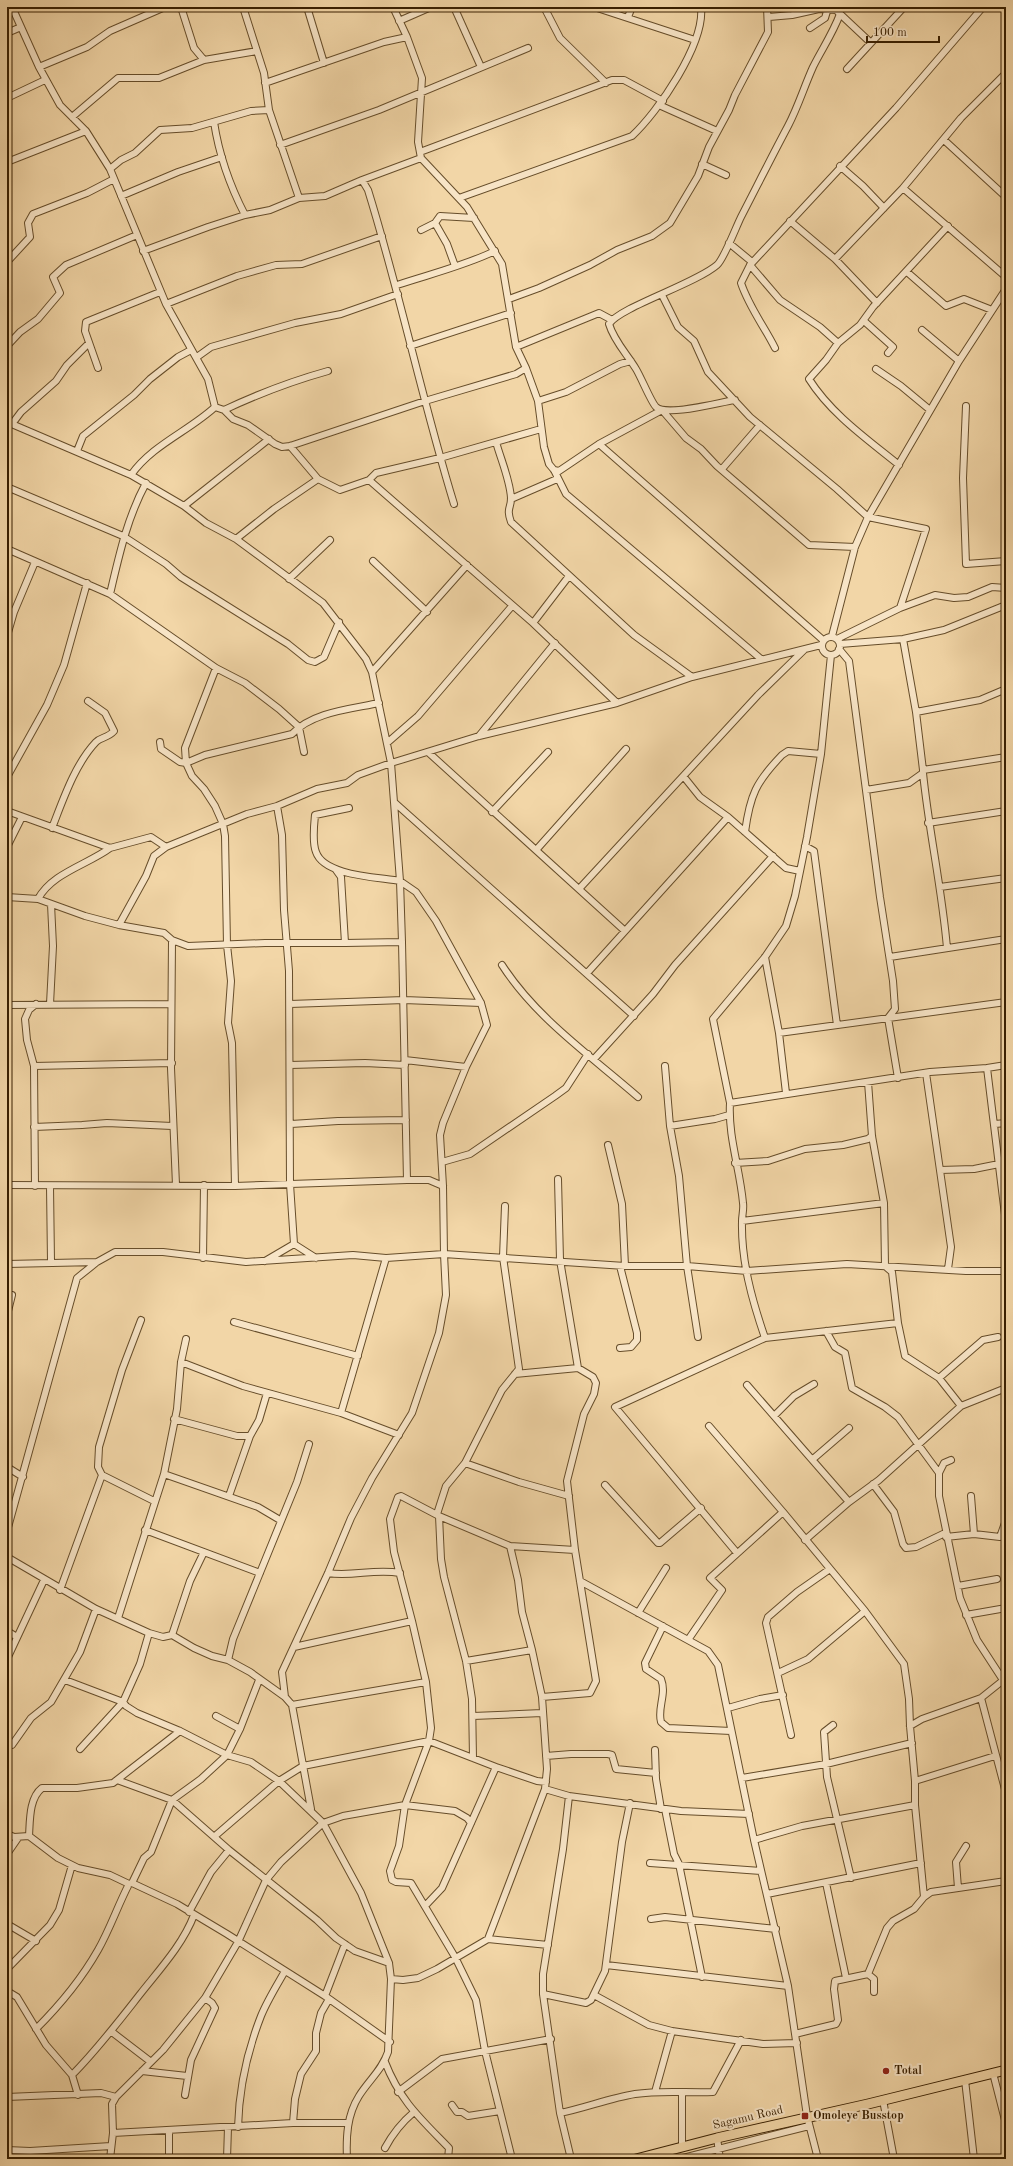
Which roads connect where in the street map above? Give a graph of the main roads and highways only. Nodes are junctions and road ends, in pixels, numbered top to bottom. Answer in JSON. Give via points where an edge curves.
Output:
{"nodes":[{"id":1,"x":1006,"y":2070,"type":"edge"},
{"id":2,"x":654,"y":2157,"type":"edge"},
{"id":3,"x":636,"y":2159,"type":"edge"}],
"edges":[{"from":1,"to":2,"type":"highway","name":"Sagamu Road","via":[[717,2138]]},
{"from":2,"to":3,"type":"highway","name":"Sagamu Road"}]}
